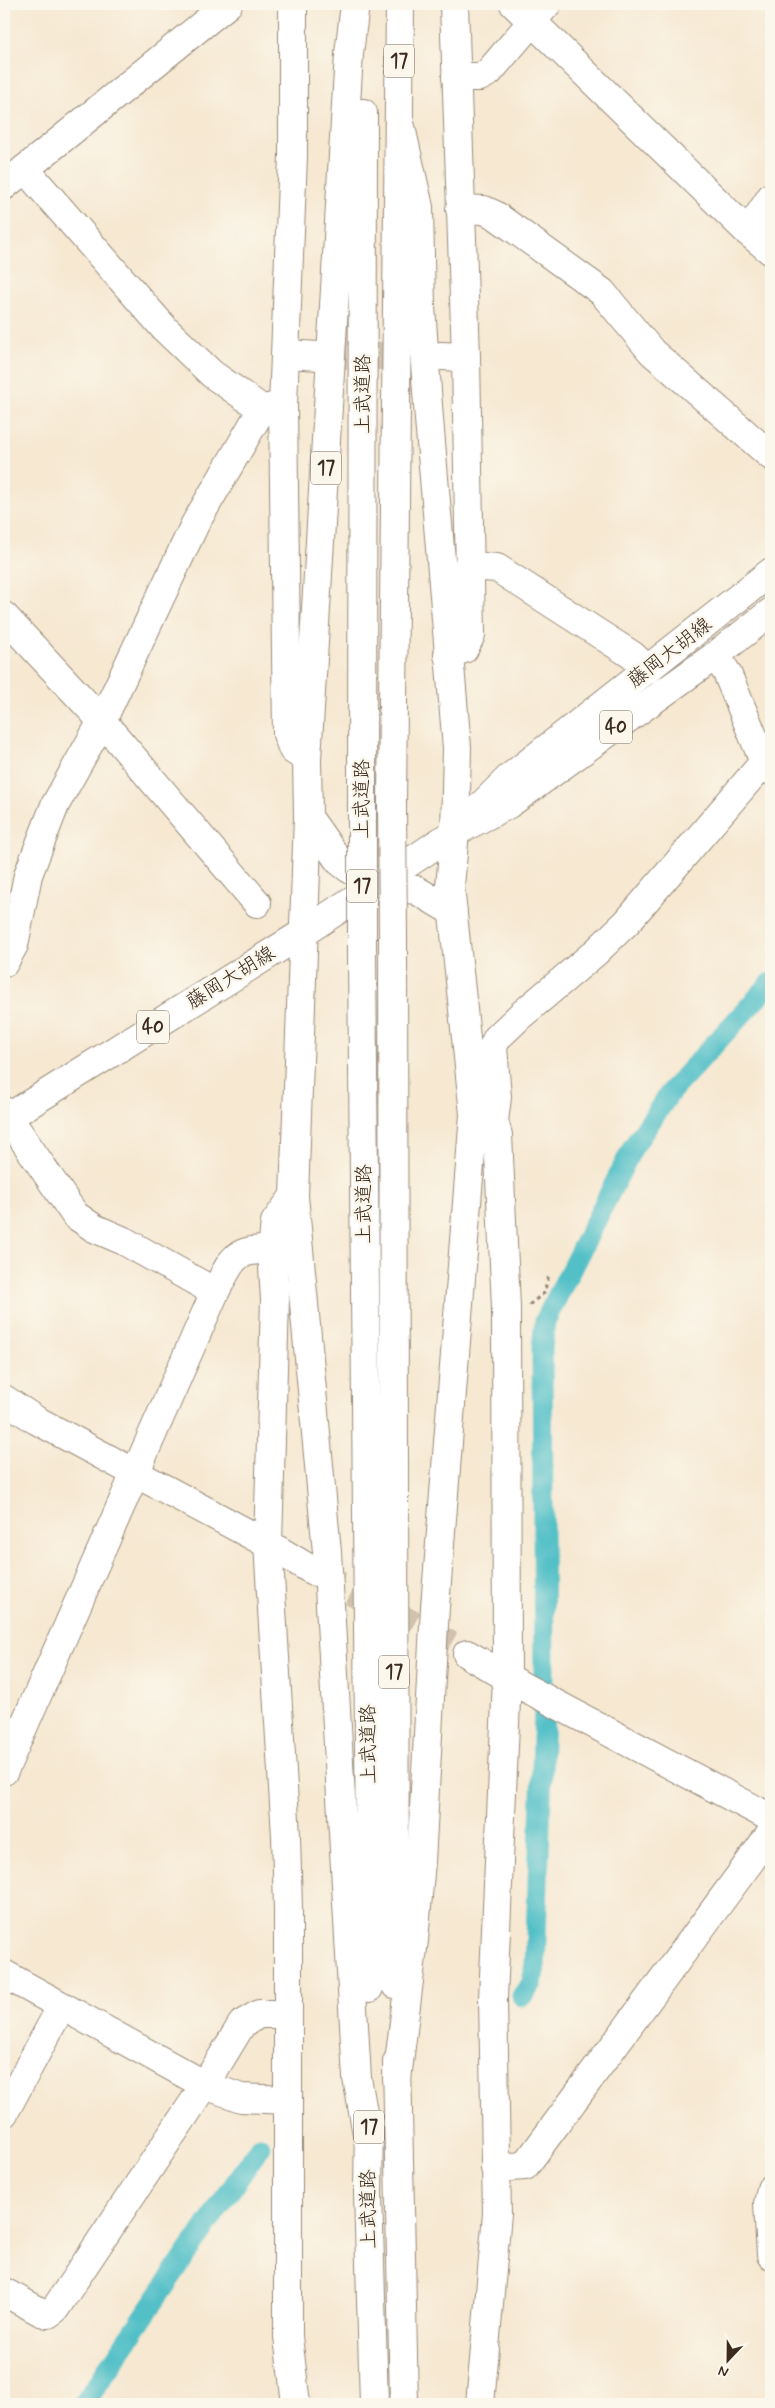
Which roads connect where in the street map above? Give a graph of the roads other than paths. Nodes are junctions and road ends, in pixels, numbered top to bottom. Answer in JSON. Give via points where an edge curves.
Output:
{"nodes":[{"id":1,"x":228,"y":4,"type":"edge"},
{"id":2,"x":293,"y":4,"type":"edge"},
{"id":3,"x":355,"y":4,"type":"edge"},
{"id":4,"x":359,"y":4,"type":"edge"},
{"id":5,"x":400,"y":4,"type":"edge"},
{"id":6,"x":454,"y":4,"type":"edge"},
{"id":7,"x":532,"y":10,"type":"edge"},
{"id":8,"x":456,"y":77,"type":"junction"},
{"id":9,"x":399,"y":118,"type":"junction"},
{"id":10,"x":25,"y":169,"type":"junction"},
{"id":11,"x":4,"y":186,"type":"edge"},
{"id":12,"x":771,"y":197,"type":"edge"},
{"id":13,"x":460,"y":209,"type":"junction"},
{"id":14,"x":748,"y":232,"type":"junction"},
{"id":15,"x":771,"y":251,"type":"edge"},
{"id":16,"x":286,"y":354,"type":"junction"},
{"id":17,"x":319,"y":356,"type":"tunnel mouth"},
{"id":18,"x":273,"y":407,"type":"junction"},
{"id":19,"x":771,"y":456,"type":"edge"},
{"id":20,"x":468,"y":566,"type":"junction"},
{"id":21,"x":771,"y":572,"type":"edge"},
{"id":22,"x":771,"y":612,"type":"edge"},
{"id":23,"x":4,"y":616,"type":"edge"},
{"id":24,"x":448,"y":655,"type":"junction"},
{"id":25,"x":716,"y":655,"type":"junction"},
{"id":26,"x":648,"y":670,"type":"junction"},
{"id":27,"x":102,"y":722,"type":"junction"},
{"id":28,"x":307,"y":759,"type":"junction"},
{"id":29,"x":768,"y":766,"type":"edge"},
{"id":30,"x":308,"y":817,"type":"junction"},
{"id":31,"x":455,"y":832,"type":"junction"},
{"id":32,"x":377,"y":885,"type":"junction"},
{"id":33,"x":257,"y":903,"type":"dead end"},
{"id":34,"x":453,"y":912,"type":"junction"},
{"id":35,"x":303,"y":934,"type":"junction"},
{"id":36,"x":4,"y":963,"type":"edge"},
{"id":37,"x":5,"y":1116,"type":"edge"},
{"id":38,"x":484,"y":1118,"type":"junction"},
{"id":39,"x":294,"y":1196,"type":"junction"},
{"id":40,"x":272,"y":1250,"type":"junction"},
{"id":41,"x":215,"y":1292,"type":"junction"},
{"id":42,"x":4,"y":1398,"type":"edge"},
{"id":43,"x":136,"y":1474,"type":"junction"},
{"id":44,"x":268,"y":1544,"type":"junction"},
{"id":45,"x":315,"y":1572,"type":"tunnel mouth"},
{"id":46,"x":467,"y":1654,"type":"tunnel mouth"},
{"id":47,"x":507,"y":1678,"type":"junction"},
{"id":48,"x":6,"y":1759,"type":"edge"},
{"id":49,"x":771,"y":1818,"type":"edge"},
{"id":50,"x":771,"y":1833,"type":"edge"},
{"id":51,"x":4,"y":1974,"type":"edge"},
{"id":52,"x":61,"y":2007,"type":"junction"},
{"id":53,"x":287,"y":2014,"type":"junction"},
{"id":54,"x":397,"y":2079,"type":"junction"},
{"id":55,"x":206,"y":2085,"type":"junction"},
{"id":56,"x":287,"y":2100,"type":"junction"},
{"id":57,"x":4,"y":2113,"type":"edge"},
{"id":58,"x":368,"y":2140,"type":"junction"},
{"id":59,"x":495,"y":2168,"type":"junction"},
{"id":60,"x":771,"y":2189,"type":"edge"},
{"id":61,"x":771,"y":2255,"type":"edge"},
{"id":62,"x":4,"y":2292,"type":"edge"},
{"id":63,"x":296,"y":2404,"type":"edge"},
{"id":64,"x":374,"y":2404,"type":"edge"},
{"id":65,"x":404,"y":2404,"type":"edge"},
{"id":66,"x":480,"y":2404,"type":"edge"}],
"edges":[{"from":1,"to":10,"type":"main road"},
{"from":2,"to":16,"type":"main road","via":[[293,156]]},
{"from":3,"to":28,"type":"main road","number":"17","via":[[349,54]]},
{"from":4,"to":58,"type":"main road","name":"上武道路","number":"17","bridge":true,"via":[[363,119],[362,955],[370,1849]]},
{"from":5,"to":9,"type":"main road","name":"上武道路","number":"17"},
{"from":6,"to":8,"type":"main road"},
{"from":7,"to":8,"type":"main road","via":[[489,72],[480,76]]},
{"from":7,"to":14,"type":"main road"},
{"from":8,"to":13,"type":"main road"},
{"from":9,"to":24,"type":"main road","number":"17","via":[[420,207],[422,307]]},
{"from":9,"to":54,"type":"main road","name":"上武道路","number":"17","bridge":true,"via":[[392,803]]},
{"from":10,"to":11,"type":"main road"},
{"from":10,"to":18,"type":"main road","via":[[165,329],[212,374]]},
{"from":12,"to":14,"type":"main road"},
{"from":13,"to":19,"type":"main road","via":[[484,210],[495,215],[602,292],[652,352]]},
{"from":13,"to":20,"type":"main road","via":[[453,357]]},
{"from":14,"to":15,"type":"main road"},
{"from":16,"to":17,"type":"main road"},
{"from":16,"to":18,"type":"main road"},
{"from":18,"to":27,"type":"main road","via":[[195,524]]},
{"from":18,"to":28,"type":"main road","via":[[287,734],[293,750]]},
{"from":20,"to":24,"type":"main road","via":[[471,636],[464,649]]},
{"from":20,"to":26,"type":"main road","via":[[497,568],[632,655]]},
{"from":21,"to":26,"type":"main road","name":"藤岡大胡線","number":"40"},
{"from":22,"to":25,"type":"main road","name":"藤岡大胡線","number":"40"},
{"from":23,"to":27,"type":"main road"},
{"from":24,"to":31,"type":"main road","number":"17","via":[[457,748]]},
{"from":25,"to":29,"type":"main road"},
{"from":25,"to":31,"type":"main road","name":"藤岡大胡線","number":"40","via":[[509,804]]},
{"from":26,"to":31,"type":"main road","name":"藤岡大胡線","number":"40","via":[[509,778]]},
{"from":27,"to":33,"type":"main road"},
{"from":27,"to":36,"type":"main road","via":[[56,805],[28,876],[14,945]]},
{"from":28,"to":30,"type":"main road","number":"17"},
{"from":29,"to":38,"type":"main road","via":[[627,922],[497,1038],[493,1047],[497,1096]]},
{"from":30,"to":32,"type":"main road","via":[[340,861]]},
{"from":30,"to":35,"type":"main road","number":"17"},
{"from":31,"to":32,"type":"main road","name":"藤岡大胡線","number":"40"},
{"from":31,"to":34,"type":"main road","number":"17","via":[[450,886]]},
{"from":32,"to":34,"type":"main road","via":[[416,890]]},
{"from":32,"to":35,"type":"main road","name":"藤岡大胡線","number":"40"},
{"from":34,"to":38,"type":"main road","number":"17"},
{"from":35,"to":37,"type":"main road","name":"藤岡大胡線","number":"40"},
{"from":35,"to":39,"type":"main road","number":"17"},
{"from":37,"to":41,"type":"main road","via":[[75,1215]]},
{"from":38,"to":47,"type":"main road","via":[[498,1135],[506,1307]]},
{"from":38,"to":54,"type":"main road","number":"17","via":[[435,1607],[421,1862]]},
{"from":39,"to":40,"type":"main road","via":[[275,1222]]},
{"from":39,"to":58,"type":"main road","number":"17","via":[[327,1552],[357,2078]]},
{"from":40,"to":41,"type":"main road","via":[[241,1253],[233,1260]]},
{"from":40,"to":44,"type":"main road","via":[[275,1300]]},
{"from":41,"to":43,"type":"main road"},
{"from":42,"to":43,"type":"main road","via":[[36,1420]]},
{"from":43,"to":44,"type":"main road"},
{"from":43,"to":48,"type":"main road"},
{"from":44,"to":45,"type":"main road"},
{"from":44,"to":53,"type":"main road","via":[[286,1836]]},
{"from":46,"to":47,"type":"main road"},
{"from":47,"to":49,"type":"main road"},
{"from":47,"to":59,"type":"main road","via":[[493,1999]]},
{"from":50,"to":59,"type":"main road","via":[[525,2166]]},
{"from":51,"to":52,"type":"main road"},
{"from":52,"to":55,"type":"main road"},
{"from":52,"to":57,"type":"main road"},
{"from":53,"to":55,"type":"main road","via":[[258,2014],[242,2024]]},
{"from":53,"to":56,"type":"main road"},
{"from":54,"to":65,"type":"main road","name":"上武道路","number":"17"},
{"from":55,"to":56,"type":"main road","via":[[241,2098]]},
{"from":55,"to":62,"type":"main road","via":[[54,2309],[48,2314],[41,2312]]},
{"from":56,"to":63,"type":"main road","via":[[288,2337]]},
{"from":58,"to":64,"type":"main road","name":"上武道路","number":"17"},
{"from":59,"to":66,"type":"main road","via":[[497,2214]]},
{"from":60,"to":61,"type":"main road","via":[[768,2204]]}]}
